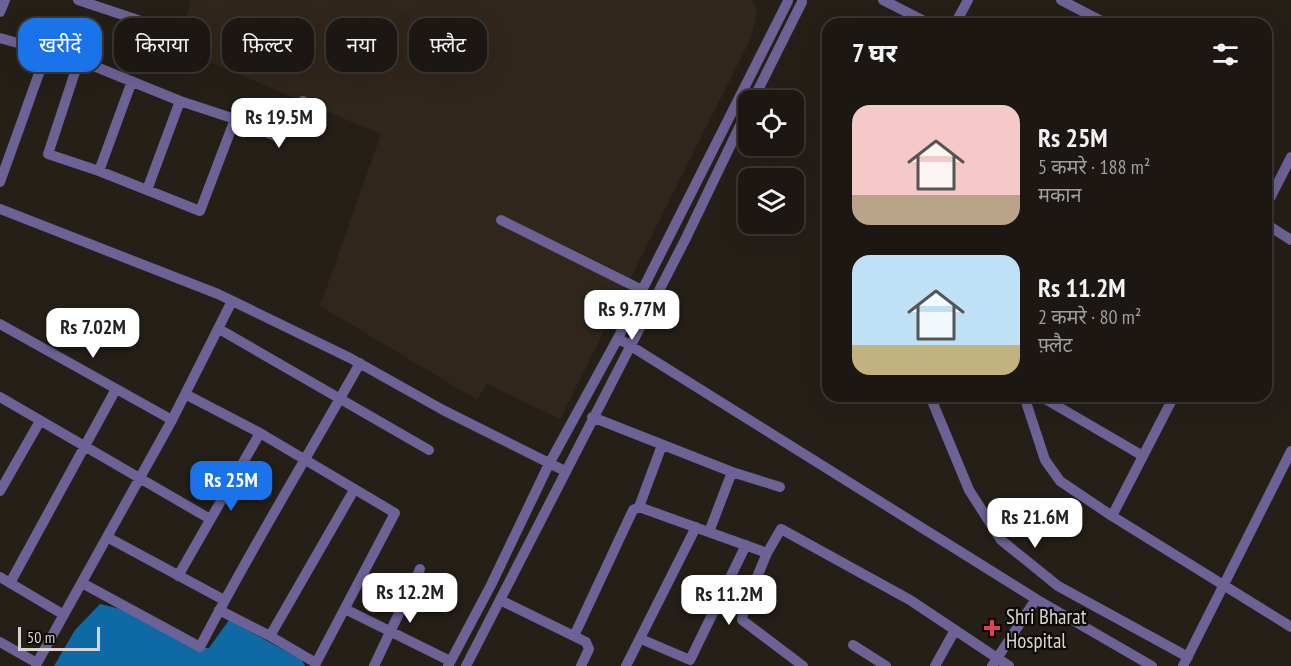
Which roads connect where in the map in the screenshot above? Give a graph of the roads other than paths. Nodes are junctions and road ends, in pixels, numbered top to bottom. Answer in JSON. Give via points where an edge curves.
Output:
{"nodes":[{"id":1,"x":5,"y":0,"type":"edge"},
{"id":2,"x":78,"y":0,"type":"edge"},
{"id":3,"x":883,"y":0,"type":"edge"},
{"id":4,"x":968,"y":0,"type":"edge"},
{"id":5,"x":1061,"y":0,"type":"edge"},
{"id":6,"x":788,"y":1,"type":"edge"},
{"id":7,"x":804,"y":1,"type":"edge"},
{"id":8,"x":0,"y":12,"type":"edge"},
{"id":9,"x":132,"y":18,"type":"edge"},
{"id":10,"x":918,"y":18,"type":"edge"},
{"id":11,"x":958,"y":18,"type":"edge"},
{"id":12,"x":1096,"y":18,"type":"edge"},
{"id":13,"x":0,"y":38,"type":"edge"},
{"id":14,"x":18,"y":43,"type":"edge"},
{"id":15,"x":102,"y":69,"type":"edge"},
{"id":16,"x":39,"y":72,"type":"edge"},
{"id":17,"x":75,"y":72,"type":"edge"},
{"id":18,"x":132,"y":81,"type":"junction"},
{"id":19,"x":758,"y":90,"type":"edge"},
{"id":20,"x":180,"y":101,"type":"junction"},
{"id":21,"x":303,"y":101,"type":"dead end"},
{"id":22,"x":235,"y":119,"type":"junction"},
{"id":23,"x":738,"y":129,"type":"edge"},
{"id":24,"x":1291,"y":158,"type":"edge"},
{"id":25,"x":99,"y":171,"type":"junction"},
{"id":26,"x":0,"y":182,"type":"edge"},
{"id":27,"x":147,"y":190,"type":"junction"},
{"id":28,"x":1272,"y":194,"type":"edge"},
{"id":29,"x":0,"y":209,"type":"edge"},
{"id":30,"x":501,"y":220,"type":"dead end"},
{"id":31,"x":1272,"y":228,"type":"edge"},
{"id":32,"x":1291,"y":240,"type":"edge"},
{"id":33,"x":642,"y":290,"type":"junction"},
{"id":34,"x":232,"y":301,"type":"junction"},
{"id":35,"x":0,"y":324,"type":"edge"},
{"id":36,"x":219,"y":329,"type":"junction"},
{"id":37,"x":618,"y":338,"type":"junction"},
{"id":38,"x":630,"y":345,"type":"junction"},
{"id":39,"x":360,"y":363,"type":"junction"},
{"id":40,"x":116,"y":389,"type":"junction"},
{"id":41,"x":185,"y":394,"type":"junction"},
{"id":42,"x":0,"y":397,"type":"edge"},
{"id":43,"x":340,"y":400,"type":"junction"},
{"id":44,"x":932,"y":402,"type":"edge"},
{"id":45,"x":1026,"y":402,"type":"edge"},
{"id":46,"x":1050,"y":402,"type":"edge"},
{"id":47,"x":1171,"y":402,"type":"edge"},
{"id":48,"x":592,"y":417,"type":"junction"},
{"id":49,"x":172,"y":420,"type":"junction"},
{"id":50,"x":40,"y":421,"type":"junction"},
{"id":51,"x":260,"y":433,"type":"junction"},
{"id":52,"x":662,"y":444,"type":"junction"},
{"id":53,"x":85,"y":446,"type":"junction"},
{"id":54,"x":429,"y":450,"type":"dead end"},
{"id":55,"x":1291,"y":451,"type":"edge"},
{"id":56,"x":1143,"y":456,"type":"junction"},
{"id":57,"x":306,"y":460,"type":"junction"},
{"id":58,"x":549,"y":464,"type":"junction"},
{"id":59,"x":565,"y":471,"type":"junction"},
{"id":60,"x":732,"y":472,"type":"junction"},
{"id":61,"x":4,"y":475,"type":"edge"},
{"id":62,"x":138,"y":478,"type":"junction"},
{"id":63,"x":780,"y":487,"type":"dead end"},
{"id":64,"x":354,"y":490,"type":"junction"},
{"id":65,"x":0,"y":491,"type":"edge"},
{"id":66,"x":639,"y":507,"type":"junction"},
{"id":67,"x":1112,"y":516,"type":"junction"},
{"id":68,"x":210,"y":519,"type":"junction"},
{"id":69,"x":696,"y":527,"type":"junction"},
{"id":70,"x":709,"y":532,"type":"junction"},
{"id":71,"x":107,"y":537,"type":"junction"},
{"id":72,"x":746,"y":545,"type":"junction"},
{"id":73,"x":767,"y":553,"type":"junction"},
{"id":74,"x":420,"y":569,"type":"dead end"},
{"id":75,"x":178,"y":576,"type":"junction"},
{"id":76,"x":5,"y":580,"type":"edge"},
{"id":77,"x":82,"y":583,"type":"junction"},
{"id":78,"x":1224,"y":584,"type":"junction"},
{"id":79,"x":1036,"y":599,"type":"junction"},
{"id":80,"x":500,"y":600,"type":"junction"},
{"id":81,"x":221,"y":605,"type":"junction"},
{"id":82,"x":345,"y":609,"type":"junction"},
{"id":83,"x":64,"y":615,"type":"junction"},
{"id":84,"x":1291,"y":627,"type":"edge"},
{"id":85,"x":955,"y":630,"type":"junction"},
{"id":86,"x":390,"y":632,"type":"junction"},
{"id":87,"x":270,"y":636,"type":"junction"},
{"id":88,"x":574,"y":636,"type":"junction"},
{"id":89,"x":641,"y":639,"type":"junction"},
{"id":90,"x":0,"y":642,"type":"edge"},
{"id":91,"x":853,"y":645,"type":"dead end"},
{"id":92,"x":995,"y":662,"type":"edge"},
{"id":93,"x":1185,"y":662,"type":"edge"},
{"id":94,"x":449,"y":664,"type":"edge"},
{"id":95,"x":374,"y":666,"type":"edge"},
{"id":96,"x":466,"y":666,"type":"edge"},
{"id":97,"x":581,"y":666,"type":"edge"},
{"id":98,"x":626,"y":666,"type":"edge"},
{"id":99,"x":803,"y":666,"type":"edge"},
{"id":100,"x":886,"y":666,"type":"edge"},
{"id":101,"x":935,"y":666,"type":"edge"},
{"id":102,"x":1010,"y":666,"type":"edge"},
{"id":103,"x":1152,"y":666,"type":"edge"}],
"edges":[{"from":1,"to":8,"type":"street"},
{"from":2,"to":9,"type":"street"},
{"from":3,"to":10,"type":"street"},
{"from":4,"to":11,"type":"street"},
{"from":5,"to":12,"type":"street"},
{"from":6,"to":7,"type":"street"},
{"from":6,"to":33,"type":"street"},
{"from":7,"to":19,"type":"street"},
{"from":13,"to":14,"type":"street"},
{"from":15,"to":18,"type":"street"},
{"from":16,"to":26,"type":"street"},
{"from":17,"to":25,"type":"street","via":[[48,154]]},
{"from":18,"to":20,"type":"street"},
{"from":18,"to":25,"type":"street"},
{"from":20,"to":22,"type":"street"},
{"from":20,"to":27,"type":"street"},
{"from":21,"to":22,"type":"street","via":[[275,136]]},
{"from":22,"to":27,"type":"street","via":[[200,211]]},
{"from":23,"to":38,"type":"street"},
{"from":24,"to":28,"type":"street"},
{"from":25,"to":27,"type":"street"},
{"from":29,"to":34,"type":"street"},
{"from":30,"to":33,"type":"street"},
{"from":31,"to":32,"type":"street"},
{"from":33,"to":37,"type":"street"},
{"from":34,"to":36,"type":"street"},
{"from":34,"to":39,"type":"street"},
{"from":35,"to":40,"type":"street"},
{"from":36,"to":41,"type":"street"},
{"from":36,"to":43,"type":"street"},
{"from":37,"to":38,"type":"street"},
{"from":37,"to":58,"type":"street"},
{"from":38,"to":48,"type":"street"},
{"from":38,"to":79,"type":"street"},
{"from":39,"to":43,"type":"street"},
{"from":39,"to":58,"type":"street"},
{"from":40,"to":49,"type":"street"},
{"from":40,"to":53,"type":"street"},
{"from":41,"to":49,"type":"street"},
{"from":41,"to":51,"type":"street"},
{"from":42,"to":50,"type":"street"},
{"from":43,"to":54,"type":"street"},
{"from":43,"to":57,"type":"street"},
{"from":44,"to":93,"type":"street","via":[[969,490],[1001,540],[1058,586]]},
{"from":45,"to":67,"type":"street","via":[[1045,460],[1060,481]]},
{"from":46,"to":56,"type":"street"},
{"from":47,"to":56,"type":"street"},
{"from":48,"to":52,"type":"street"},
{"from":48,"to":59,"type":"street"},
{"from":49,"to":62,"type":"street"},
{"from":50,"to":53,"type":"street"},
{"from":50,"to":61,"type":"street"},
{"from":51,"to":57,"type":"street"},
{"from":51,"to":68,"type":"street"},
{"from":52,"to":60,"type":"street"},
{"from":52,"to":66,"type":"street"},
{"from":53,"to":62,"type":"street"},
{"from":53,"to":76,"type":"street"},
{"from":55,"to":78,"type":"street"},
{"from":56,"to":67,"type":"street"},
{"from":57,"to":64,"type":"street"},
{"from":57,"to":81,"type":"street"},
{"from":58,"to":59,"type":"street"},
{"from":58,"to":94,"type":"street"},
{"from":59,"to":80,"type":"street"},
{"from":60,"to":63,"type":"street"},
{"from":60,"to":70,"type":"street"},
{"from":61,"to":65,"type":"street"},
{"from":62,"to":68,"type":"street"},
{"from":62,"to":71,"type":"street"},
{"from":64,"to":82,"type":"street","via":[[395,513]]},
{"from":64,"to":87,"type":"street"},
{"from":66,"to":69,"type":"street"},
{"from":66,"to":88,"type":"street","via":[[633,510]]},
{"from":67,"to":78,"type":"street"},
{"from":68,"to":75,"type":"street"},
{"from":69,"to":70,"type":"street"},
{"from":69,"to":89,"type":"street"},
{"from":70,"to":72,"type":"street"},
{"from":71,"to":75,"type":"street"},
{"from":71,"to":77,"type":"street"},
{"from":72,"to":73,"type":"street"},
{"from":72,"to":89,"type":"street","via":[[690,660]]},
{"from":73,"to":85,"type":"street","via":[[781,529],[910,600]]},
{"from":73,"to":99,"type":"street","via":[[742,620]]},
{"from":74,"to":86,"type":"street"},
{"from":75,"to":81,"type":"street"},
{"from":76,"to":83,"type":"street"},
{"from":77,"to":81,"type":"street","via":[[200,646]]},
{"from":77,"to":83,"type":"street"},
{"from":78,"to":84,"type":"street"},
{"from":78,"to":93,"type":"street"},
{"from":79,"to":92,"type":"street"},
{"from":79,"to":103,"type":"street"},
{"from":80,"to":88,"type":"street"},
{"from":80,"to":96,"type":"street"},
{"from":81,"to":87,"type":"street"},
{"from":82,"to":86,"type":"street"},
{"from":82,"to":87,"type":"street","via":[[316,663]]},
{"from":83,"to":90,"type":"street","via":[[37,663]]},
{"from":85,"to":92,"type":"street"},
{"from":85,"to":101,"type":"street"},
{"from":86,"to":94,"type":"street"},
{"from":86,"to":95,"type":"street"},
{"from":88,"to":97,"type":"street","via":[[589,645]]},
{"from":89,"to":98,"type":"street"},
{"from":91,"to":100,"type":"street"},
{"from":92,"to":102,"type":"street"}]}
